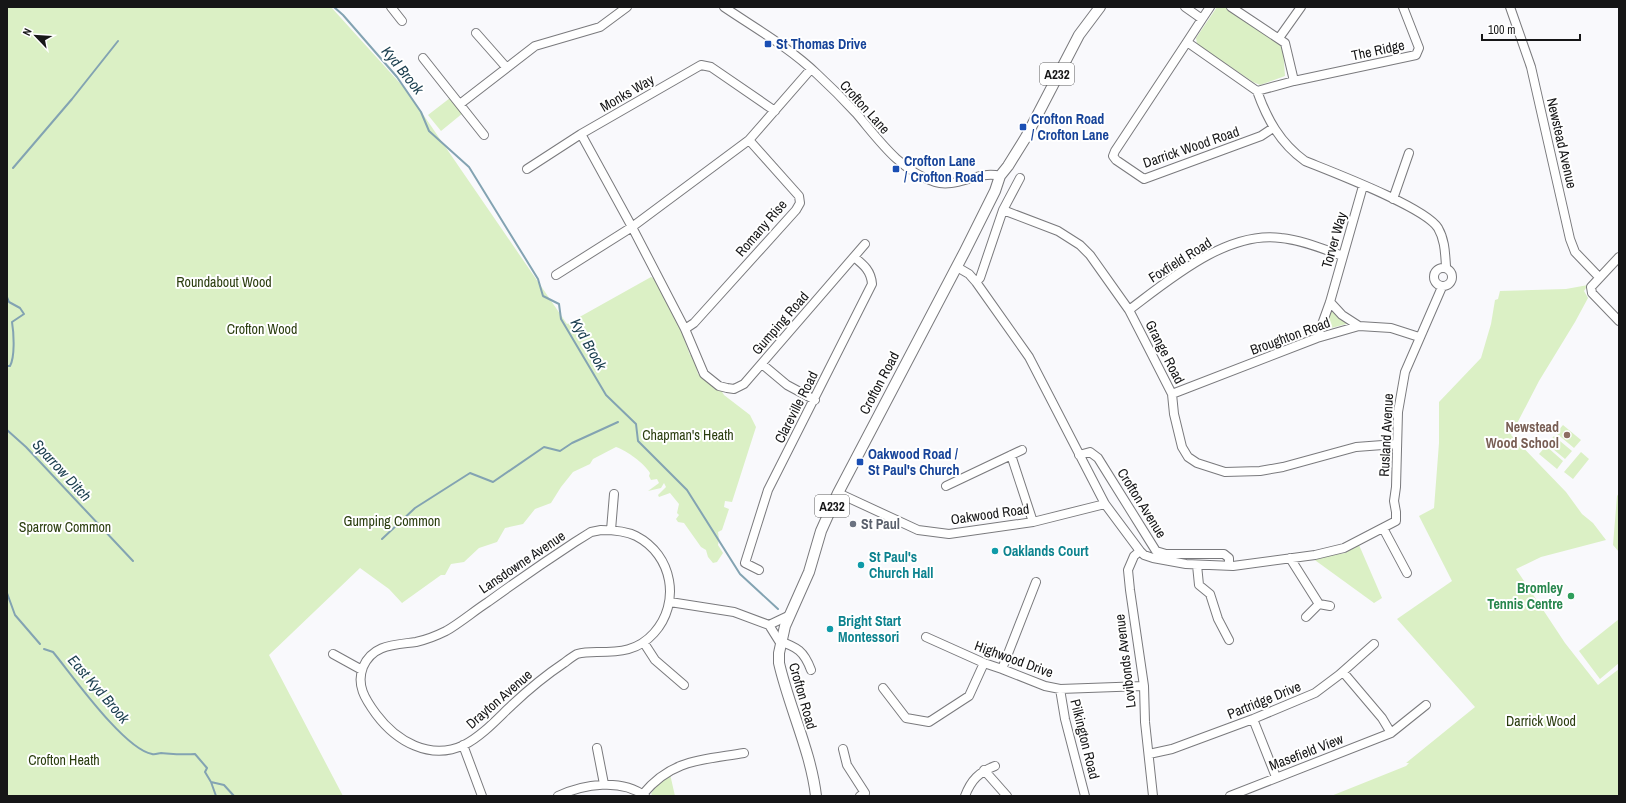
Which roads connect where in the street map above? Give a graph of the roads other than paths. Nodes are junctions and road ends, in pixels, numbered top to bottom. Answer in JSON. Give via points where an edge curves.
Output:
{"nodes":[{"id":1,"x":392,"y":7,"type":"edge"},
{"id":2,"x":627,"y":7,"type":"edge"},
{"id":3,"x":724,"y":7,"type":"edge"},
{"id":4,"x":1100,"y":7,"type":"edge"},
{"id":5,"x":1185,"y":7,"type":"edge"},
{"id":6,"x":1210,"y":7,"type":"edge"},
{"id":7,"x":1231,"y":7,"type":"edge"},
{"id":8,"x":1301,"y":7,"type":"edge"},
{"id":9,"x":1403,"y":7,"type":"edge"},
{"id":10,"x":1510,"y":7,"type":"edge"},
{"id":11,"x":1202,"y":20,"type":"junction"},
{"id":12,"x":402,"y":21,"type":"dead end"},
{"id":13,"x":476,"y":33,"type":"dead end"},
{"id":14,"x":1279,"y":38,"type":"junction"},
{"id":15,"x":1187,"y":42,"type":"junction"},
{"id":16,"x":423,"y":58,"type":"dead end"},
{"id":17,"x":506,"y":67,"type":"junction"},
{"id":18,"x":811,"y":69,"type":"junction"},
{"id":19,"x":1294,"y":81,"type":"junction"},
{"id":20,"x":1257,"y":91,"type":"junction"},
{"id":21,"x":460,"y":104,"type":"junction"},
{"id":22,"x":774,"y":111,"type":"junction"},
{"id":23,"x":1273,"y":128,"type":"junction"},
{"id":24,"x":580,"y":134,"type":"junction"},
{"id":25,"x":484,"y":135,"type":"dead end"},
{"id":26,"x":748,"y":140,"type":"junction"},
{"id":27,"x":1409,"y":153,"type":"dead end"},
{"id":28,"x":527,"y":169,"type":"dead end"},
{"id":29,"x":1000,"y":176,"type":"junction"},
{"id":30,"x":1020,"y":178,"type":"dead end"},
{"id":31,"x":1363,"y":186,"type":"junction"},
{"id":32,"x":1393,"y":199,"type":"junction"},
{"id":33,"x":1003,"y":210,"type":"junction"},
{"id":34,"x":632,"y":227,"type":"junction"},
{"id":35,"x":865,"y":244,"type":"dead end"},
{"id":36,"x":854,"y":256,"type":"junction"},
{"id":37,"x":1343,"y":256,"type":"junction"},
{"id":38,"x":1619,"y":257,"type":"edge"},
{"id":39,"x":1446,"y":266,"type":"junction"},
{"id":40,"x":957,"y":267,"type":"junction"},
{"id":41,"x":556,"y":275,"type":"dead end"},
{"id":42,"x":1599,"y":277,"type":"junction"},
{"id":43,"x":976,"y":282,"type":"junction"},
{"id":44,"x":1442,"y":287,"type":"junction"},
{"id":45,"x":1330,"y":302,"type":"junction"},
{"id":46,"x":1129,"y":310,"type":"junction"},
{"id":47,"x":1619,"y":321,"type":"edge"},
{"id":48,"x":1359,"y":326,"type":"junction"},
{"id":49,"x":684,"y":329,"type":"junction"},
{"id":50,"x":1419,"y":337,"type":"junction"},
{"id":51,"x":1317,"y":338,"type":"junction"},
{"id":52,"x":762,"y":364,"type":"junction"},
{"id":53,"x":1172,"y":394,"type":"junction"},
{"id":54,"x":814,"y":400,"type":"junction"},
{"id":55,"x":1396,"y":444,"type":"junction"},
{"id":56,"x":1022,"y":450,"type":"dead end"},
{"id":57,"x":1010,"y":455,"type":"junction"},
{"id":58,"x":1079,"y":455,"type":"junction"},
{"id":59,"x":946,"y":486,"type":"dead end"},
{"id":60,"x":838,"y":493,"type":"junction"},
{"id":61,"x":614,"y":494,"type":"dead end"},
{"id":62,"x":1105,"y":504,"type":"junction"},
{"id":63,"x":1396,"y":521,"type":"joint"},
{"id":64,"x":1033,"y":522,"type":"junction"},
{"id":65,"x":1383,"y":528,"type":"junction"},
{"id":66,"x":611,"y":530,"type":"junction"},
{"id":67,"x":1140,"y":551,"type":"junction"},
{"id":68,"x":1290,"y":558,"type":"junction"},
{"id":69,"x":1197,"y":565,"type":"junction"},
{"id":70,"x":1229,"y":566,"type":"junction"},
{"id":71,"x":759,"y":570,"type":"dead end"},
{"id":72,"x":1406,"y":573,"type":"dead end"},
{"id":73,"x":1036,"y":582,"type":"dead end"},
{"id":74,"x":670,"y":602,"type":"junction"},
{"id":75,"x":1319,"y":604,"type":"junction"},
{"id":76,"x":1330,"y":606,"type":"dead end"},
{"id":77,"x":790,"y":615,"type":"junction"},
{"id":78,"x":1306,"y":617,"type":"dead end"},
{"id":79,"x":768,"y":625,"type":"junction"},
{"id":80,"x":926,"y":637,"type":"dead end"},
{"id":81,"x":1229,"y":640,"type":"dead end"},
{"id":82,"x":781,"y":642,"type":"junction"},
{"id":83,"x":644,"y":643,"type":"junction"},
{"id":84,"x":1374,"y":644,"type":"dead end"},
{"id":85,"x":334,"y":654,"type":"dead end"},
{"id":86,"x":984,"y":663,"type":"junction"},
{"id":87,"x":1002,"y":669,"type":"junction"},
{"id":88,"x":362,"y":670,"type":"junction"},
{"id":89,"x":811,"y":670,"type":"dead end"},
{"id":90,"x":1343,"y":672,"type":"junction"},
{"id":91,"x":684,"y":686,"type":"dead end"},
{"id":92,"x":1144,"y":686,"type":"junction"},
{"id":93,"x":883,"y":688,"type":"dead end"},
{"id":94,"x":1060,"y":689,"type":"junction"},
{"id":95,"x":1426,"y":705,"type":"dead end"},
{"id":96,"x":1253,"y":719,"type":"junction"},
{"id":97,"x":1391,"y":733,"type":"junction"},
{"id":98,"x":463,"y":745,"type":"junction"},
{"id":99,"x":597,"y":748,"type":"dead end"},
{"id":100,"x":843,"y":749,"type":"dead end"},
{"id":101,"x":744,"y":753,"type":"dead end"},
{"id":102,"x":1149,"y":754,"type":"junction"},
{"id":103,"x":995,"y":766,"type":"dead end"},
{"id":104,"x":984,"y":770,"type":"junction"},
{"id":105,"x":1276,"y":777,"type":"junction"},
{"id":106,"x":604,"y":784,"type":"junction"},
{"id":107,"x":644,"y":795,"type":"edge"},
{"id":108,"x":482,"y":796,"type":"edge"},
{"id":109,"x":558,"y":796,"type":"edge"},
{"id":110,"x":816,"y":796,"type":"edge"},
{"id":111,"x":860,"y":796,"type":"edge"},
{"id":112,"x":965,"y":796,"type":"edge"},
{"id":113,"x":1007,"y":796,"type":"edge"},
{"id":114,"x":1085,"y":796,"type":"edge"},
{"id":115,"x":1153,"y":796,"type":"edge"},
{"id":116,"x":1230,"y":796,"type":"edge"}],
"edges":[{"from":1,"to":12,"type":"street"},
{"from":2,"to":17,"type":"street","via":[[600,27],[535,46]]},
{"from":3,"to":18,"type":"street","name":"Crofton Lane"},
{"from":4,"to":29,"type":"main road","name":"Crofton Road","number":"A232","via":[[1079,35],[1026,137]]},
{"from":5,"to":11,"type":"street"},
{"from":6,"to":11,"type":"street"},
{"from":7,"to":14,"type":"street"},
{"from":8,"to":14,"type":"street"},
{"from":9,"to":19,"type":"street","name":"The Ridge","via":[[1420,48],[1416,54]]},
{"from":10,"to":42,"type":"street","name":"Newstead Avenue","via":[[1531,67],[1570,239],[1575,252]]},
{"from":11,"to":15,"type":"street"},
{"from":13,"to":17,"type":"street"},
{"from":14,"to":19,"type":"street","via":[[1288,50]]},
{"from":15,"to":20,"type":"street"},
{"from":15,"to":23,"type":"street","name":"Darrick Wood Road","via":[[1115,151],[1113,156],[1116,160],[1144,179],[1261,136]]},
{"from":16,"to":21,"type":"street"},
{"from":17,"to":21,"type":"street"},
{"from":18,"to":22,"type":"street"},
{"from":18,"to":29,"type":"street","name":"Crofton Lane","via":[[855,112],[897,161],[921,175],[942,183],[986,174]]},
{"from":19,"to":20,"type":"street"},
{"from":20,"to":23,"type":"street","name":"Rusland Avenue"},
{"from":21,"to":25,"type":"street"},
{"from":22,"to":24,"type":"street","name":"Monks Way","via":[[711,67],[701,65]]},
{"from":22,"to":26,"type":"street"},
{"from":23,"to":31,"type":"street","name":"Rusland Avenue","via":[[1294,153],[1305,161]]},
{"from":24,"to":28,"type":"street","name":"Monks Way"},
{"from":24,"to":34,"type":"street"},
{"from":26,"to":34,"type":"street"},
{"from":26,"to":49,"type":"street","name":"Romany Rise","via":[[799,196],[800,203],[694,323]]},
{"from":27,"to":32,"type":"street"},
{"from":29,"to":40,"type":"main road","name":"Crofton Road","number":"A232"},
{"from":30,"to":33,"type":"street"},
{"from":31,"to":32,"type":"street","name":"Rusland Avenue"},
{"from":31,"to":37,"type":"street","name":"Torver Way"},
{"from":32,"to":39,"type":"street","name":"Rusland Avenue","via":[[1426,216],[1437,227],[1444,241]]},
{"from":33,"to":43,"type":"street"},
{"from":33,"to":46,"type":"street","name":"Grange Road","via":[[1058,230],[1080,245]]},
{"from":34,"to":41,"type":"street"},
{"from":34,"to":49,"type":"street"},
{"from":35,"to":36,"type":"street","name":"Gumping Road"},
{"from":36,"to":52,"type":"street","name":"Gumping Road"},
{"from":36,"to":54,"type":"street","name":"Clareville Road","via":[[868,269],[872,276],[872,284]]},
{"from":37,"to":45,"type":"street","name":"Torver Way"},
{"from":37,"to":46,"type":"street","name":"Foxfield Road","via":[[1280,237],[1255,238],[1226,247],[1196,262]]},
{"from":38,"to":42,"type":"street"},
{"from":39,"to":44,"type":"street","name":"Rusland Avenue","via":[[1452,274],[1452,280]]},
{"from":39,"to":44,"type":"street","via":[[1435,272],[1434,278]]},
{"from":40,"to":43,"type":"street","name":"Crofton Avenue"},
{"from":40,"to":60,"type":"main road","name":"Crofton Road","number":"A232"},
{"from":42,"to":47,"type":"street","via":[[1591,287],[1592,293]]},
{"from":43,"to":58,"type":"street","name":"Crofton Avenue","via":[[1029,357]]},
{"from":44,"to":50,"type":"street","name":"Rusland Avenue"},
{"from":45,"to":48,"type":"street","via":[[1342,315]]},
{"from":45,"to":51,"type":"street","name":"Torver Way"},
{"from":46,"to":53,"type":"street","name":"Grange Road"},
{"from":48,"to":50,"type":"street","name":"Broughton Road","via":[[1392,328]]},
{"from":48,"to":51,"type":"street","name":"Broughton Road"},
{"from":49,"to":52,"type":"street","name":"Gumping Road","via":[[704,374],[719,386],[734,389],[744,384]]},
{"from":50,"to":55,"type":"street","name":"Rusland Avenue","via":[[1405,372]]},
{"from":51,"to":53,"type":"street","name":"Broughton Road"},
{"from":52,"to":54,"type":"street","via":[[787,385]]},
{"from":53,"to":55,"type":"street","name":"Grange Road","via":[[1182,447],[1188,457],[1210,469],[1224,472],[1260,471],[1356,447]]},
{"from":54,"to":71,"type":"street","name":"Clareville Road","via":[[768,490],[745,563]]},
{"from":55,"to":63,"type":"street","name":"Rusland Avenue"},
{"from":56,"to":57,"type":"street"},
{"from":57,"to":59,"type":"street"},
{"from":57,"to":64,"type":"street"},
{"from":58,"to":62,"type":"street","name":"Crofton Avenue"},
{"from":58,"to":70,"type":"street","name":"Crofton Avenue","via":[[1090,452],[1098,458],[1156,551],[1166,554],[1224,554],[1229,558]]},
{"from":60,"to":64,"type":"street","name":"Oakwood Road","via":[[918,530],[949,534]]},
{"from":60,"to":77,"type":"main road","name":"Crofton Road","number":"A232"},
{"from":61,"to":66,"type":"street"},
{"from":62,"to":64,"type":"street","name":"Oakwood Road"},
{"from":62,"to":67,"type":"street","name":"Crofton Avenue"},
{"from":63,"to":65,"type":"street","name":"Crofton Avenue"},
{"from":65,"to":68,"type":"street","name":"Crofton Avenue","via":[[1344,548]]},
{"from":65,"to":72,"type":"street"},
{"from":66,"to":74,"type":"street","name":"Lansdowne Avenue","via":[[636,536],[659,556],[670,579]]},
{"from":66,"to":88,"type":"street","name":"Lansdowne Avenue","via":[[591,532],[446,631],[419,641],[382,647],[367,659]]},
{"from":67,"to":69,"type":"street","name":"Crofton Avenue","via":[[1153,558]]},
{"from":67,"to":92,"type":"street","name":"Lovibonds Avenue","via":[[1129,563],[1128,570]]},
{"from":68,"to":70,"type":"street","name":"Crofton Avenue"},
{"from":68,"to":75,"type":"street"},
{"from":69,"to":70,"type":"street","name":"Crofton Avenue"},
{"from":69,"to":81,"type":"street","via":[[1199,585],[1210,594],[1218,619]]},
{"from":73,"to":87,"type":"street"},
{"from":74,"to":79,"type":"street","via":[[734,612]]},
{"from":74,"to":83,"type":"street","name":"Drayton Avenue","via":[[663,621]]},
{"from":75,"to":76,"type":"street"},
{"from":75,"to":78,"type":"street"},
{"from":77,"to":79,"type":"street"},
{"from":77,"to":82,"type":"main road","name":"Crofton Road","number":"A232"},
{"from":79,"to":82,"type":"street"},
{"from":80,"to":86,"type":"street","name":"Highwood Drive"},
{"from":82,"to":89,"type":"street","via":[[789,644],[805,655]]},
{"from":82,"to":110,"type":"main road","name":"Crofton Road","number":"A232","via":[[779,663],[814,774]]},
{"from":83,"to":91,"type":"street","via":[[655,660]]},
{"from":83,"to":98,"type":"street","name":"Drayton Avenue","via":[[624,652],[577,654],[547,675]]},
{"from":84,"to":90,"type":"street","name":"Partridge Drive"},
{"from":85,"to":88,"type":"street"},
{"from":86,"to":87,"type":"street","name":"Highwood Drive"},
{"from":86,"to":93,"type":"street","via":[[969,696],[929,722],[906,718]]},
{"from":87,"to":94,"type":"street","name":"Highwood Drive","via":[[1045,686]]},
{"from":88,"to":98,"type":"street","name":"Drayton Avenue","via":[[361,689],[382,722],[396,734],[414,747],[427,750],[442,751]]},
{"from":90,"to":96,"type":"street","name":"Partridge Drive","via":[[1315,693]]},
{"from":90,"to":97,"type":"street","via":[[1382,718]]},
{"from":92,"to":94,"type":"street","name":"Highwood Drive"},
{"from":92,"to":102,"type":"street","name":"Lovibonds Avenue"},
{"from":94,"to":114,"type":"street","name":"Pilkington Road"},
{"from":95,"to":97,"type":"street","name":"Masefield View"},
{"from":96,"to":102,"type":"street","name":"Partridge Drive","via":[[1172,749]]},
{"from":96,"to":105,"type":"street"},
{"from":97,"to":105,"type":"street","name":"Masefield View"},
{"from":98,"to":108,"type":"street"},
{"from":99,"to":106,"type":"street"},
{"from":100,"to":111,"type":"street","via":[[848,766],[865,793]]},
{"from":101,"to":107,"type":"street","via":[[678,766],[653,782]]},
{"from":102,"to":115,"type":"street","name":"Lovibonds Avenue"},
{"from":103,"to":104,"type":"street"},
{"from":104,"to":112,"type":"street","via":[[974,778]]},
{"from":104,"to":113,"type":"street"},
{"from":105,"to":116,"type":"street","name":"Masefield View"},
{"from":106,"to":107,"type":"street","via":[[624,786]]},
{"from":106,"to":109,"type":"street"}]}
